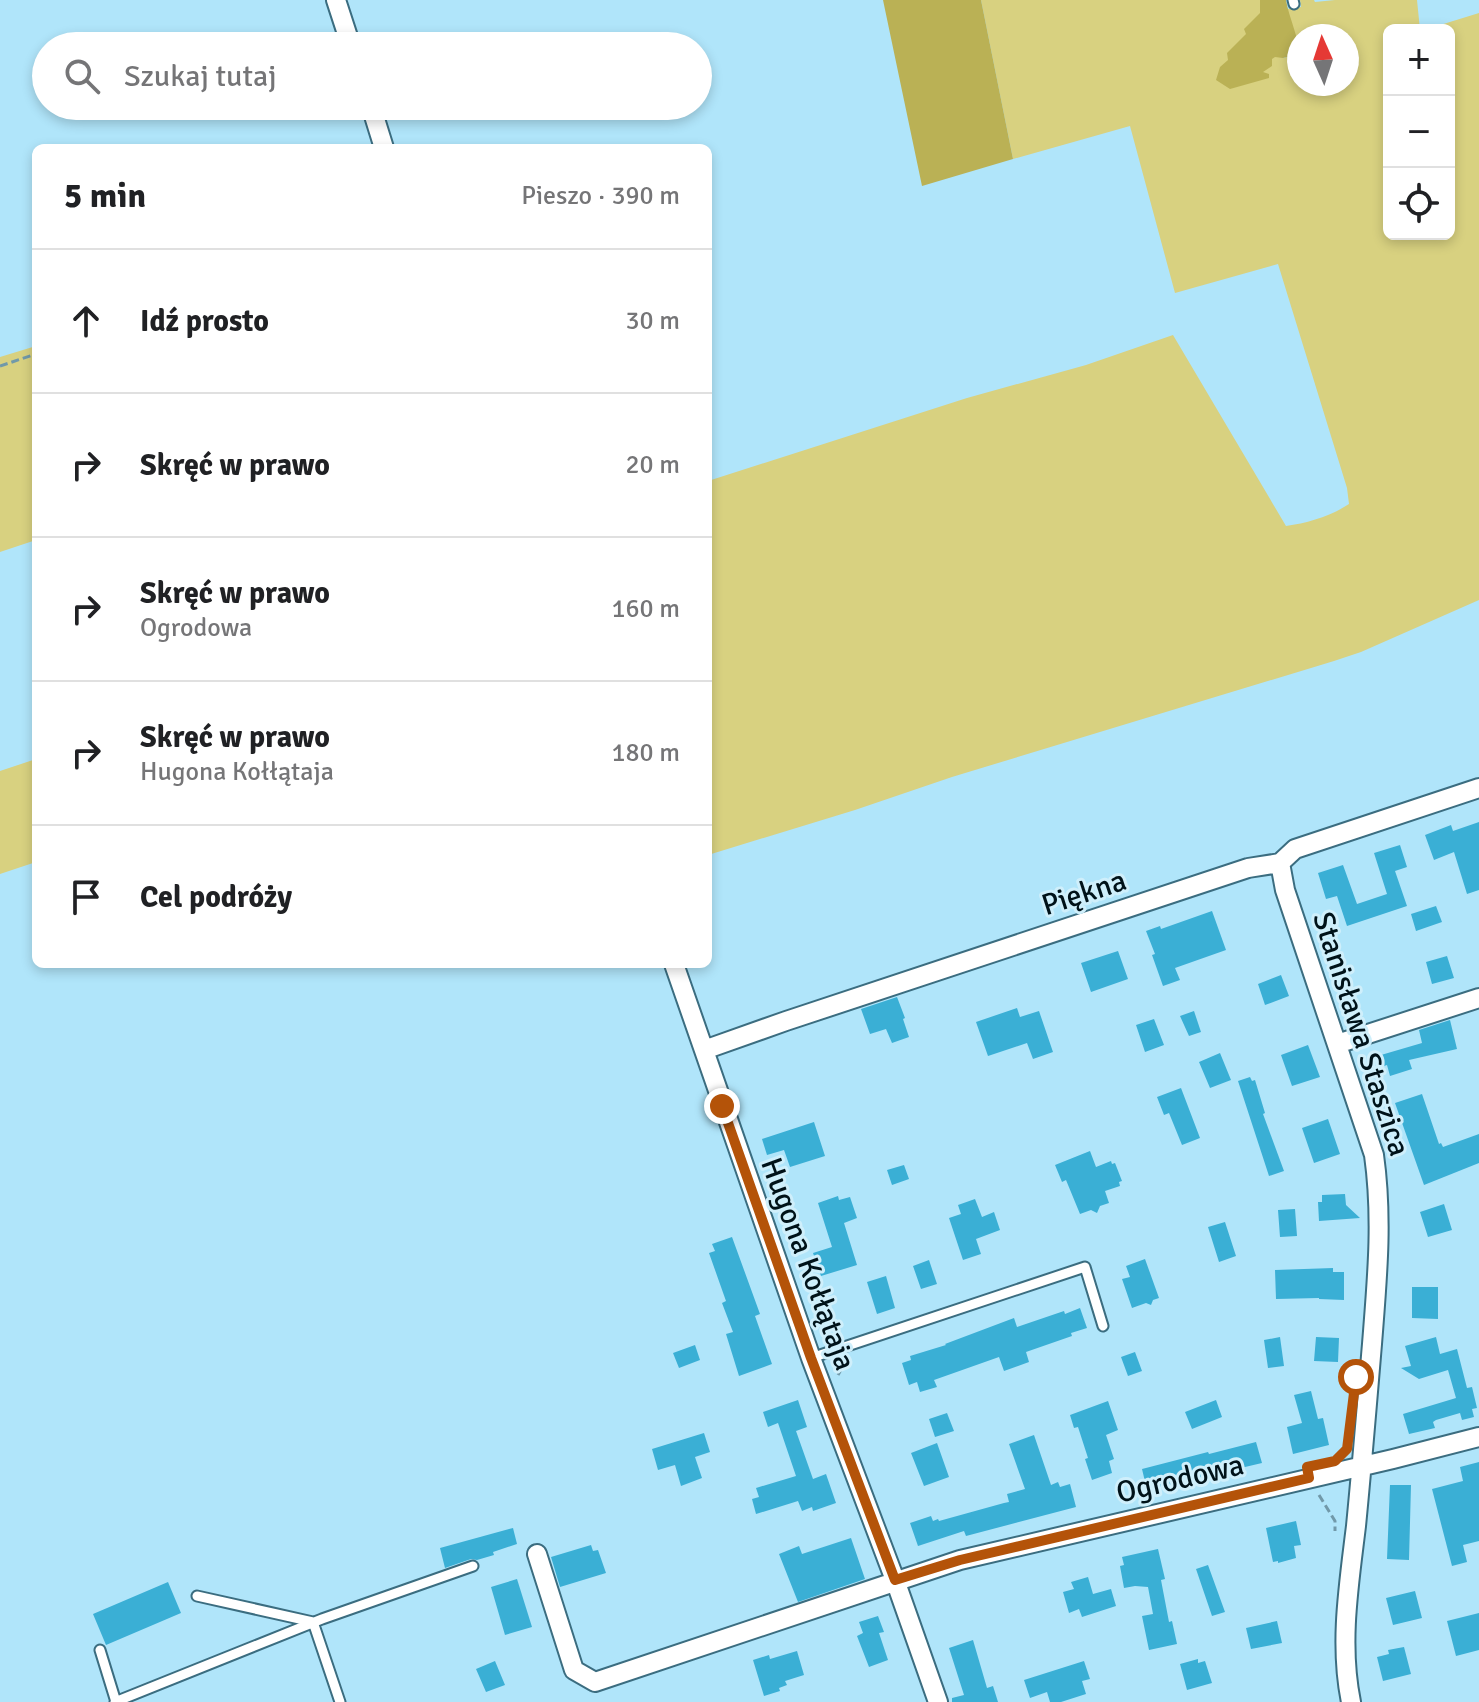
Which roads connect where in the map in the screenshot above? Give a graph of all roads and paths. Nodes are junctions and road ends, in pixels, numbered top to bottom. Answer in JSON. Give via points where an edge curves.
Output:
{"nodes":[{"id":1,"x":336,"y":0,"type":"edge"},
{"id":2,"x":346,"y":32,"type":"edge"},
{"id":3,"x":375,"y":120,"type":"edge"},
{"id":4,"x":383,"y":144,"type":"edge"},
{"id":5,"x":32,"y":355,"type":"edge"},
{"id":6,"x":0,"y":366,"type":"edge"},
{"id":7,"x":1479,"y":788,"type":"edge"},
{"id":8,"x":1280,"y":863,"type":"junction"},
{"id":9,"x":675,"y":968,"type":"edge"},
{"id":10,"x":1479,"y":998,"type":"edge"},
{"id":11,"x":1337,"y":1044,"type":"junction"},
{"id":12,"x":704,"y":1050,"type":"junction"},
{"id":13,"x":1103,"y":1326,"type":"dead end"},
{"id":14,"x":856,"y":1354,"type":"dead end"},
{"id":15,"x":811,"y":1358,"type":"junction"},
{"id":16,"x":838,"y":1384,"type":"dead end"},
{"id":17,"x":1479,"y":1437,"type":"edge"},
{"id":18,"x":1362,"y":1465,"type":"junction"},
{"id":19,"x":1309,"y":1478,"type":"junction"},
{"id":20,"x":1336,"y":1533,"type":"dead end"},
{"id":21,"x":537,"y":1554,"type":"dead end"},
{"id":22,"x":473,"y":1566,"type":"dead end"},
{"id":23,"x":895,"y":1580,"type":"junction"},
{"id":24,"x":197,"y":1596,"type":"dead end"},
{"id":25,"x":313,"y":1622,"type":"junction"},
{"id":26,"x":100,"y":1650,"type":"dead end"},
{"id":27,"x":116,"y":1702,"type":"edge"},
{"id":28,"x":340,"y":1702,"type":"edge"},
{"id":29,"x":938,"y":1702,"type":"edge"},
{"id":30,"x":1351,"y":1702,"type":"edge"}],
"edges":[{"from":1,"to":2,"type":"street"},
{"from":3,"to":4,"type":"street"},
{"from":5,"to":6,"type":"path"},
{"from":7,"to":8,"type":"street","name":"Piękna","via":[[1295,849]]},
{"from":8,"to":11,"type":"street","name":"Stanisława Staszica"},
{"from":8,"to":12,"type":"street","name":"Piękna","via":[[1248,868]]},
{"from":9,"to":12,"type":"street","name":"Hugona Kołłątaja"},
{"from":10,"to":11,"type":"street"},
{"from":11,"to":18,"type":"street","name":"Stanisława Staszica","via":[[1378,1182],[1379,1252]]},
{"from":12,"to":15,"type":"street","name":"Hugona Kołłątaja"},
{"from":13,"to":15,"type":"lane","via":[[1085,1267]]},
{"from":14,"to":16,"type":"path","via":[[838,1373]]},
{"from":15,"to":23,"type":"street","name":"Hugona Kołłątaja"},
{"from":17,"to":18,"type":"street","name":"Ogrodowa"},
{"from":18,"to":19,"type":"street","name":"Ogrodowa"},
{"from":18,"to":30,"type":"street","name":"Stanisława Staszica","via":[[1346,1616]]},
{"from":19,"to":20,"type":"path","via":[[1335,1521]]},
{"from":19,"to":23,"type":"street","name":"Ogrodowa"},
{"from":21,"to":23,"type":"street","via":[[574,1670],[595,1682]]},
{"from":22,"to":25,"type":"lane"},
{"from":23,"to":29,"type":"street","name":"Hugona Kołłątaja"},
{"from":24,"to":25,"type":"lane"},
{"from":25,"to":27,"type":"lane"},
{"from":25,"to":28,"type":"lane"},
{"from":26,"to":27,"type":"lane"}]}
